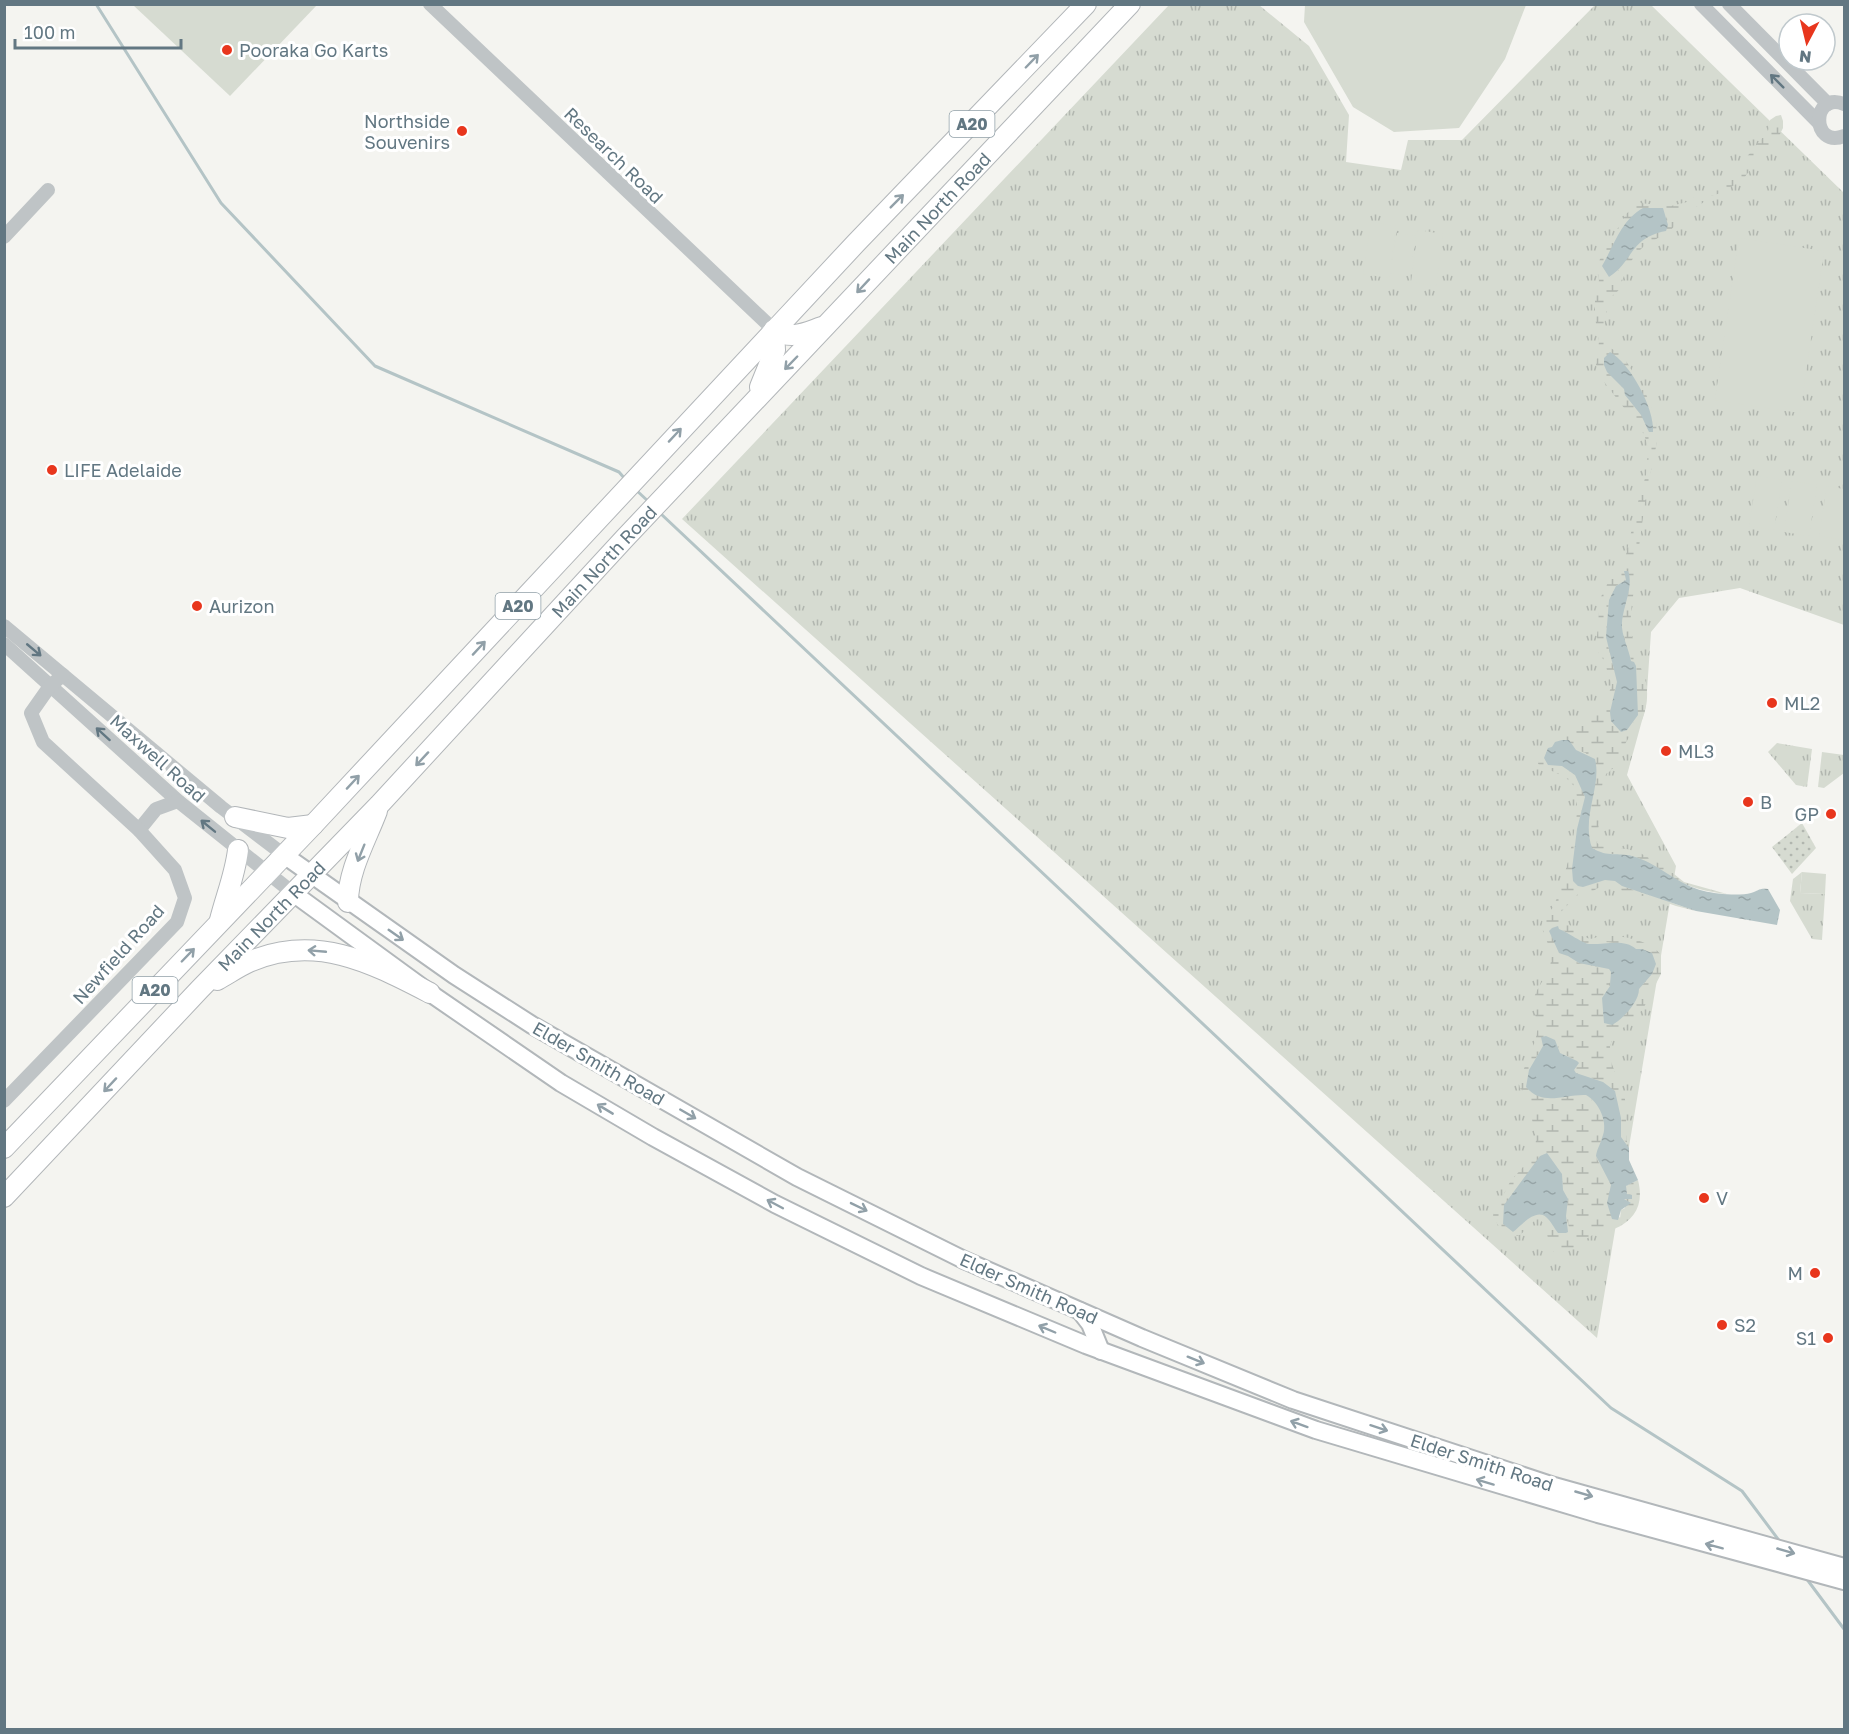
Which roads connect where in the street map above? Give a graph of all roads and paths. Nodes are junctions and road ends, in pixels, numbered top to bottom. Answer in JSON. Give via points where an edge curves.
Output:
{"nodes":[{"id":1,"x":430,"y":4,"type":"edge"},
{"id":2,"x":1086,"y":4,"type":"edge"},
{"id":3,"x":1130,"y":4,"type":"edge"},
{"id":4,"x":1701,"y":4,"type":"edge"},
{"id":5,"x":1729,"y":4,"type":"edge"},
{"id":6,"x":1838,"y":101,"type":"edge"},
{"id":7,"x":1819,"y":123,"type":"junction"},
{"id":8,"x":1841,"y":138,"type":"edge"},
{"id":9,"x":48,"y":190,"type":"dead end"},
{"id":10,"x":4,"y":237,"type":"edge"},
{"id":11,"x":826,"y":326,"type":"junction"},
{"id":12,"x":774,"y":330,"type":"junction"},
{"id":13,"x":755,"y":400,"type":"junction"},
{"id":14,"x":4,"y":626,"type":"edge"},
{"id":15,"x":4,"y":644,"type":"edge"},
{"id":16,"x":63,"y":675,"type":"junction"},
{"id":17,"x":50,"y":686,"type":"junction"},
{"id":18,"x":147,"y":744,"type":"junction"},
{"id":19,"x":132,"y":760,"type":"junction"},
{"id":20,"x":178,"y":801,"type":"junction"},
{"id":21,"x":379,"y":806,"type":"junction"},
{"id":22,"x":235,"y":817,"type":"junction"},
{"id":23,"x":313,"y":825,"type":"junction"},
{"id":24,"x":139,"y":830,"type":"junction"},
{"id":25,"x":238,"y":850,"type":"junction"},
{"id":26,"x":284,"y":855,"type":"junction"},
{"id":27,"x":267,"y":874,"type":"junction"},
{"id":28,"x":310,"y":875,"type":"junction"},
{"id":29,"x":293,"y":893,"type":"junction"},
{"id":30,"x":348,"y":902,"type":"junction"},
{"id":31,"x":219,"y":922,"type":"junction"},
{"id":32,"x":199,"y":990,"type":"junction"},
{"id":33,"x":430,"y":993,"type":"junction"},
{"id":34,"x":4,"y":1101,"type":"edge"},
{"id":35,"x":4,"y":1148,"type":"edge"},
{"id":36,"x":4,"y":1197,"type":"edge"},
{"id":37,"x":1080,"y":1311,"type":"junction"},
{"id":38,"x":1142,"y":1338,"type":"junction"},
{"id":39,"x":1101,"y":1351,"type":"junction"},
{"id":40,"x":1845,"y":1567,"type":"edge"},
{"id":41,"x":1845,"y":1581,"type":"edge"}],
"edges":[{"from":1,"to":12,"type":"street","name":"Research Road"},
{"from":12,"to":2,"type":"highway","name":"Main North Road","number":"A20","one_way":true},
{"from":3,"to":11,"type":"highway","name":"Main North Road","number":"A20","one_way":true},
{"from":7,"to":4,"type":"street","one_way":true},
{"from":5,"to":6,"type":"street"},
{"from":6,"to":7,"type":"street","via":[[1820,112]]},
{"from":7,"to":8,"type":"street","via":[[1824,133]]},
{"from":9,"to":10,"type":"street"},
{"from":11,"to":12,"type":"highway","via":[[791,336]]},
{"from":11,"to":13,"type":"highway","name":"Main North Road","number":"A20","one_way":true},
{"from":12,"to":13,"type":"highway","via":[[775,350]]},
{"from":23,"to":12,"type":"highway","name":"Main North Road","number":"A20","one_way":true},
{"from":13,"to":21,"type":"highway","name":"Main North Road","number":"A20","one_way":true},
{"from":14,"to":16,"type":"street","name":"Maxwell Road","one_way":true},
{"from":15,"to":17,"type":"street","name":"Maxwell Road"},
{"from":16,"to":17,"type":"street"},
{"from":16,"to":18,"type":"street","name":"Maxwell Road"},
{"from":19,"to":17,"type":"street","name":"Maxwell Road","one_way":true},
{"from":17,"to":24,"type":"street","name":"Newfield Road","via":[[31,713],[43,742]]},
{"from":18,"to":19,"type":"street"},
{"from":18,"to":22,"type":"street","name":"Maxwell Road"},
{"from":19,"to":20,"type":"street","name":"Maxwell Road"},
{"from":20,"to":24,"type":"street","via":[[156,809]]},
{"from":25,"to":20,"type":"street","name":"Maxwell Road","one_way":true},
{"from":21,"to":28,"type":"highway","name":"Main North Road","number":"A20"},
{"from":21,"to":30,"type":"highway","one_way":true,"via":[[354,870]]},
{"from":22,"to":23,"type":"highway","via":[[288,828]]},
{"from":22,"to":26,"type":"street","name":"Maxwell Road"},
{"from":23,"to":26,"type":"highway","name":"Main North Road","number":"A20"},
{"from":24,"to":34,"type":"street","name":"Newfield Road","via":[[175,870],[185,898],[177,922]]},
{"from":25,"to":27,"type":"street","name":"Maxwell Road"},
{"from":25,"to":31,"type":"highway"},
{"from":26,"to":27,"type":"highway","name":"Main North Road","number":"A20"},
{"from":26,"to":28,"type":"main road","name":"Elder Smith Road"},
{"from":27,"to":29,"type":"street","name":"Maxwell Road"},
{"from":27,"to":31,"type":"highway","name":"Main North Road","number":"A20"},
{"from":28,"to":29,"type":"highway","name":"Main North Road","number":"A20"},
{"from":28,"to":30,"type":"main road","name":"Elder Smith Road"},
{"from":29,"to":32,"type":"highway","name":"Main North Road","number":"A20"},
{"from":29,"to":33,"type":"main road","name":"Elder Smith Road"},
{"from":30,"to":37,"type":"main road","name":"Elder Smith Road","one_way":true,"via":[[532,1024],[797,1177],[964,1260]]},
{"from":35,"to":31,"type":"highway","name":"Main North Road","number":"A20","one_way":true},
{"from":33,"to":32,"type":"highway","one_way":true,"via":[[348,955],[304,949],[249,962]]},
{"from":32,"to":36,"type":"highway","name":"Main North Road","number":"A20","one_way":true},
{"from":39,"to":33,"type":"main road","name":"Elder Smith Road","one_way":true,"via":[[921,1276],[775,1204],[561,1083]]},
{"from":37,"to":38,"type":"main road","name":"Elder Smith Road"},
{"from":37,"to":39,"type":"main road"},
{"from":38,"to":39,"type":"main road","via":[[1116,1343]]},
{"from":38,"to":40,"type":"main road","name":"Elder Smith Road","one_way":true,"via":[[1293,1400],[1554,1486]]},
{"from":41,"to":39,"type":"main road","name":"Elder Smith Road","one_way":true,"via":[[1535,1496],[1316,1430]]}]}
